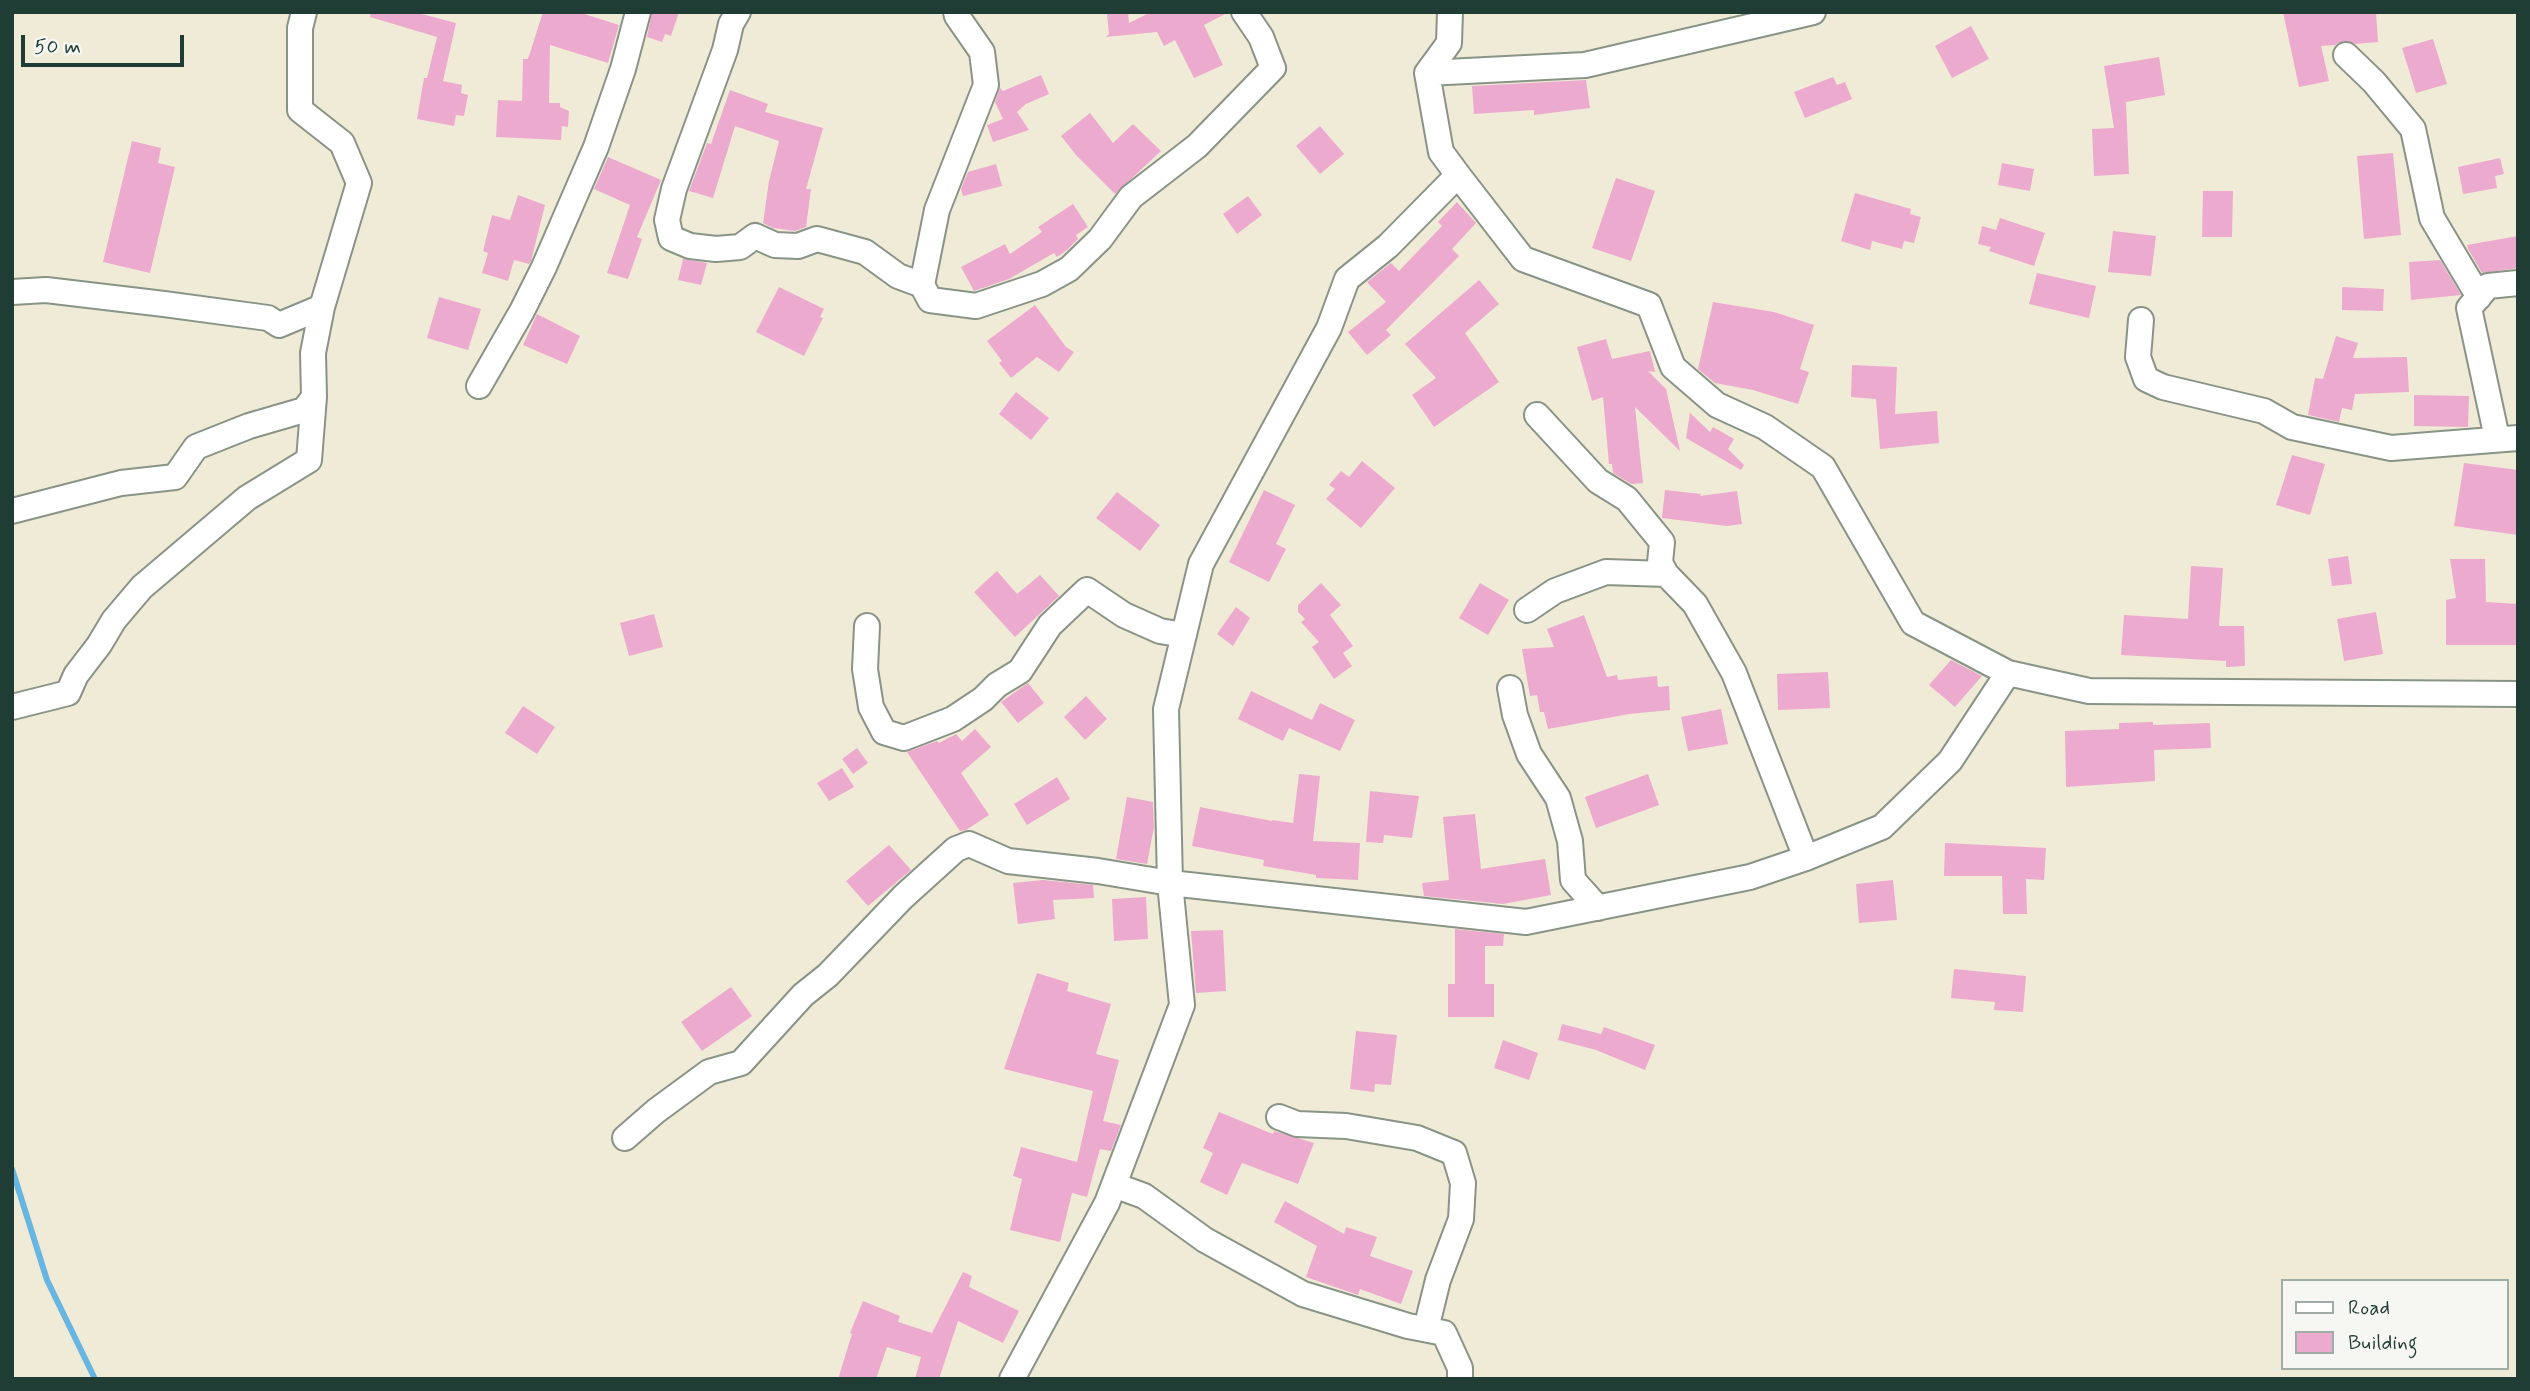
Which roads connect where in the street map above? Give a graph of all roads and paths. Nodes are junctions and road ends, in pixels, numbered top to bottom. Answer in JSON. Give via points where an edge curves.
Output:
{"nodes":[{"id":1,"x":304,"y":12,"type":"edge"},
{"id":2,"x":638,"y":12,"type":"edge"},
{"id":3,"x":738,"y":12,"type":"edge"},
{"id":4,"x":956,"y":12,"type":"edge"},
{"id":5,"x":1244,"y":12,"type":"edge"},
{"id":6,"x":1450,"y":12,"type":"edge"},
{"id":7,"x":1813,"y":12,"type":"edge"},
{"id":8,"x":2346,"y":55,"type":"dead end"},
{"id":9,"x":1427,"y":74,"type":"junction"},
{"id":10,"x":1458,"y":174,"type":"junction"},
{"id":11,"x":2518,"y":283,"type":"edge"},
{"id":12,"x":922,"y":285,"type":"junction"},
{"id":13,"x":12,"y":292,"type":"edge"},
{"id":14,"x":2479,"y":297,"type":"junction"},
{"id":15,"x":322,"y":307,"type":"junction"},
{"id":16,"x":2141,"y":320,"type":"dead end"},
{"id":17,"x":479,"y":386,"type":"dead end"},
{"id":18,"x":314,"y":397,"type":"junction"},
{"id":19,"x":1537,"y":415,"type":"dead end"},
{"id":20,"x":2507,"y":438,"type":"edge"},
{"id":21,"x":12,"y":511,"type":"edge"},
{"id":22,"x":1666,"y":574,"type":"junction"},
{"id":23,"x":1527,"y":610,"type":"dead end"},
{"id":24,"x":867,"y":626,"type":"dead end"},
{"id":25,"x":1184,"y":635,"type":"junction"},
{"id":26,"x":2008,"y":673,"type":"junction"},
{"id":27,"x":1510,"y":688,"type":"dead end"},
{"id":28,"x":2518,"y":694,"type":"edge"},
{"id":29,"x":12,"y":707,"type":"edge"},
{"id":30,"x":1806,"y":858,"type":"junction"},
{"id":31,"x":1170,"y":883,"type":"junction"},
{"id":32,"x":1598,"y":908,"type":"junction"},
{"id":33,"x":1279,"y":1117,"type":"dead end"},
{"id":34,"x":625,"y":1138,"type":"dead end"},
{"id":35,"x":1114,"y":1185,"type":"junction"},
{"id":36,"x":1426,"y":1329,"type":"junction"},
{"id":37,"x":1012,"y":1379,"type":"edge"},
{"id":38,"x":1460,"y":1379,"type":"edge"}],
"edges":[{"from":1,"to":15,"type":"street","via":[[300,110],[342,143],[359,183]]},
{"from":2,"to":17,"type":"street","via":[[596,147],[544,267]]},
{"from":3,"to":12,"type":"street","via":[[674,189],[667,220],[671,238],[716,249],[740,247],[755,236],[775,245],[798,246],[817,239],[865,252],[898,276]]},
{"from":4,"to":12,"type":"street","via":[[982,52],[986,85],[937,210]]},
{"from":5,"to":12,"type":"street","via":[[1261,37],[1273,68],[1197,146],[1131,197],[1100,239],[1069,268],[1042,284],[976,306],[930,300]]},
{"from":6,"to":9,"type":"street","via":[[1449,43]]},
{"from":7,"to":9,"type":"street","via":[[1585,65]]},
{"from":8,"to":14,"type":"street","via":[[2413,130],[2432,218]]},
{"from":9,"to":10,"type":"street","via":[[1441,152]]},
{"from":10,"to":25,"type":"street","via":[[1388,246],[1347,279],[1329,328],[1201,564]]},
{"from":10,"to":26,"type":"street","via":[[1523,259],[1650,304],[1673,367],[1717,405],[1765,427],[1823,467],[1913,622]]},
{"from":11,"to":14,"type":"street","via":[[2488,286]]},
{"from":13,"to":15,"type":"street","via":[[46,290],[177,306],[268,318],[279,325]]},
{"from":14,"to":20,"type":"street","via":[[2469,307]]},
{"from":15,"to":18,"type":"street","via":[[313,353]]},
{"from":16,"to":20,"type":"street","via":[[2138,357],[2146,379],[2163,387],[2264,411],[2292,427],[2391,448]]},
{"from":18,"to":21,"type":"street","via":[[304,410],[196,447],[175,477],[121,483]]},
{"from":18,"to":29,"type":"street","via":[[309,460],[247,498],[142,587],[114,620],[68,693]]},
{"from":19,"to":22,"type":"street","via":[[1598,481],[1627,499],[1662,542]]},
{"from":22,"to":23,"type":"street","via":[[1606,572],[1555,591]]},
{"from":22,"to":30,"type":"street","via":[[1695,604],[1734,673]]},
{"from":24,"to":25,"type":"street","via":[[865,669],[871,707],[884,732],[904,737],[953,719],[1020,671],[1050,625],[1087,590],[1124,615],[1160,631]]},
{"from":25,"to":31,"type":"street","via":[[1166,709]]},
{"from":26,"to":28,"type":"street","via":[[2089,691]]},
{"from":26,"to":30,"type":"street","via":[[1950,761],[1882,827]]},
{"from":27,"to":32,"type":"street","via":[[1529,754],[1558,798],[1570,841],[1573,880]]},
{"from":30,"to":32,"type":"street","via":[[1750,877]]},
{"from":31,"to":32,"type":"street","via":[[1526,922]]},
{"from":31,"to":34,"type":"street","via":[[1008,861],[969,844],[956,849],[803,995],[741,1063],[709,1072]]},
{"from":31,"to":35,"type":"street","via":[[1182,1005]]},
{"from":33,"to":36,"type":"street","via":[[1297,1124],[1346,1126],[1417,1138],[1454,1153],[1463,1183],[1461,1219]]},
{"from":35,"to":36,"type":"street","via":[[1144,1196],[1205,1240],[1303,1294]]},
{"from":35,"to":37,"type":"street"},
{"from":36,"to":38,"type":"street","via":[[1444,1333],[1460,1368]]}]}
